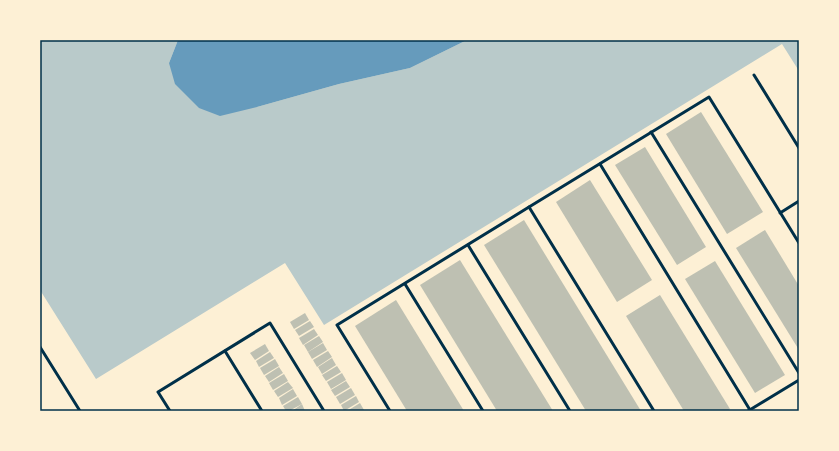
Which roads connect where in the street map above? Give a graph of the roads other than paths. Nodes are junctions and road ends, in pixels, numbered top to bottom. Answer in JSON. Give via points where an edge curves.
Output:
{"nodes":[{"id":1,"x":754,"y":75,"type":"dead end"},
{"id":2,"x":652,"y":132,"type":"junction"},
{"id":3,"x":799,"y":148,"type":"edge"},
{"id":4,"x":600,"y":164,"type":"junction"},
{"id":5,"x":799,"y":201,"type":"edge"},
{"id":6,"x":529,"y":207,"type":"junction"},
{"id":7,"x":780,"y":213,"type":"junction"},
{"id":8,"x":799,"y":243,"type":"edge"},
{"id":9,"x":468,"y":245,"type":"junction"},
{"id":10,"x":405,"y":284,"type":"junction"},
{"id":11,"x":40,"y":347,"type":"edge"},
{"id":12,"x":225,"y":351,"type":"junction"},
{"id":13,"x":799,"y":373,"type":"edge"},
{"id":14,"x":799,"y":380,"type":"edge"},
{"id":15,"x":749,"y":410,"type":"edge"},
{"id":16,"x":80,"y":411,"type":"edge"},
{"id":17,"x":170,"y":411,"type":"edge"},
{"id":18,"x":262,"y":411,"type":"edge"},
{"id":19,"x":324,"y":411,"type":"edge"},
{"id":20,"x":390,"y":411,"type":"edge"},
{"id":21,"x":483,"y":411,"type":"edge"},
{"id":22,"x":570,"y":411,"type":"edge"},
{"id":23,"x":654,"y":411,"type":"edge"}],
"edges":[{"from":1,"to":3,"type":"lane"},
{"from":2,"to":4,"type":"lane"},
{"from":2,"to":7,"type":"lane","via":[[709,97]]},
{"from":2,"to":13,"type":"lane"},
{"from":4,"to":6,"type":"lane"},
{"from":4,"to":15,"type":"lane"},
{"from":5,"to":7,"type":"lane"},
{"from":6,"to":9,"type":"lane"},
{"from":6,"to":23,"type":"lane"},
{"from":7,"to":8,"type":"lane"},
{"from":9,"to":10,"type":"lane"},
{"from":9,"to":22,"type":"lane"},
{"from":10,"to":20,"type":"lane","via":[[337,325]]},
{"from":10,"to":21,"type":"lane"},
{"from":11,"to":16,"type":"lane"},
{"from":12,"to":17,"type":"lane","via":[[158,392]]},
{"from":12,"to":18,"type":"lane"},
{"from":12,"to":19,"type":"lane","via":[[270,323]]},
{"from":14,"to":15,"type":"lane"}]}
